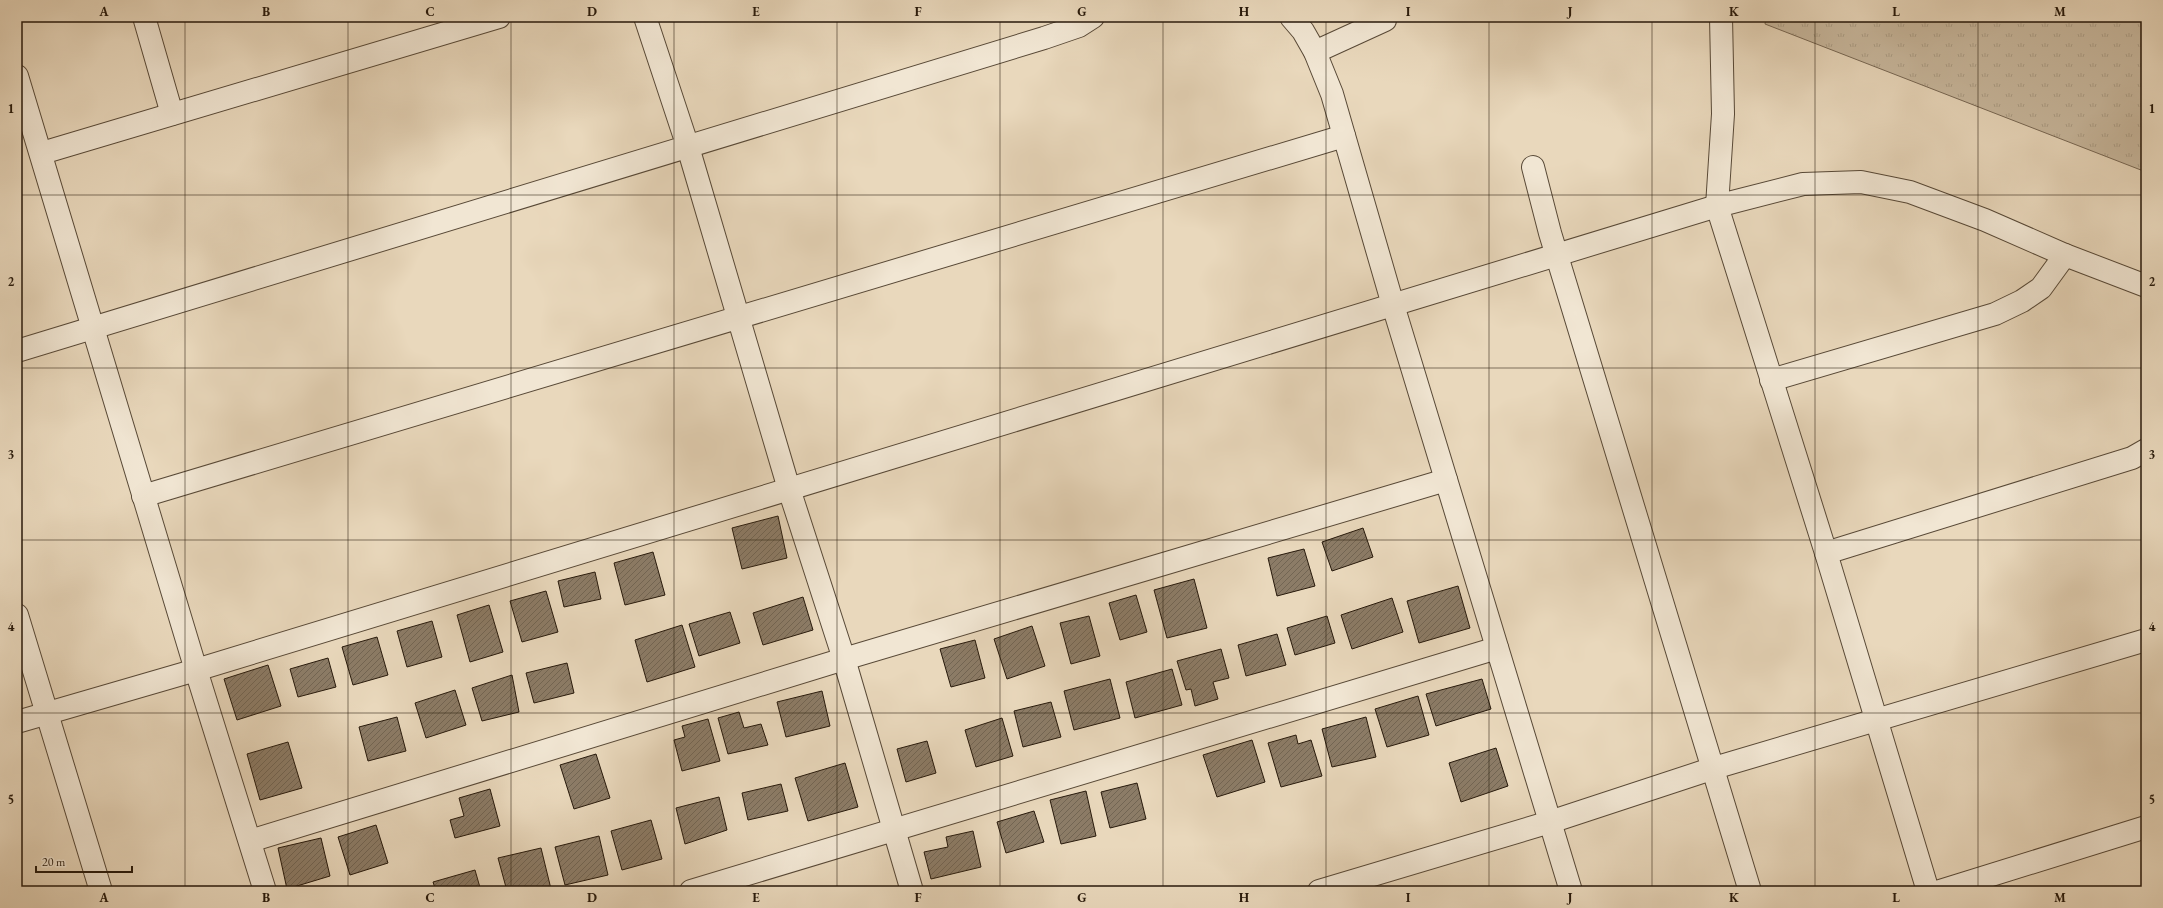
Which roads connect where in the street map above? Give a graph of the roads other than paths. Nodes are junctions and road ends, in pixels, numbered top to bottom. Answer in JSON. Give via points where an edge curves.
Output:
{"nodes":[{"id":1,"x":144,"y":17,"type":"edge"},
{"id":2,"x":499,"y":17,"type":"edge"},
{"id":3,"x":645,"y":17,"type":"edge"},
{"id":4,"x":1093,"y":17,"type":"edge"},
{"id":5,"x":1291,"y":17,"type":"edge"},
{"id":6,"x":1385,"y":17,"type":"edge"},
{"id":7,"x":1721,"y":17,"type":"edge"},
{"id":8,"x":1315,"y":52,"type":"junction"},
{"id":9,"x":17,"y":76,"type":"edge"},
{"id":10,"x":172,"y":114,"type":"junction"},
{"id":11,"x":1344,"y":136,"type":"junction"},
{"id":12,"x":688,"y":147,"type":"junction"},
{"id":13,"x":42,"y":153,"type":"junction"},
{"id":14,"x":1533,"y":167,"type":"dead end"},
{"id":15,"x":1717,"y":206,"type":"junction"},
{"id":16,"x":2065,"y":255,"type":"junction"},
{"id":17,"x":1558,"y":256,"type":"junction"},
{"id":18,"x":2146,"y":286,"type":"edge"},
{"id":19,"x":1393,"y":305,"type":"junction"},
{"id":20,"x":739,"y":317,"type":"junction"},
{"id":21,"x":93,"y":328,"type":"junction"},
{"id":22,"x":17,"y":351,"type":"edge"},
{"id":23,"x":1770,"y":380,"type":"junction"},
{"id":24,"x":2146,"y":450,"type":"edge"},
{"id":25,"x":1446,"y":480,"type":"junction"},
{"id":26,"x":789,"y":489,"type":"junction"},
{"id":27,"x":143,"y":496,"type":"junction"},
{"id":28,"x":1826,"y":554,"type":"junction"},
{"id":29,"x":17,"y":615,"type":"edge"},
{"id":30,"x":2146,"y":640,"type":"edge"},
{"id":31,"x":1497,"y":648,"type":"junction"},
{"id":32,"x":844,"y":659,"type":"junction"},
{"id":33,"x":196,"y":670,"type":"junction"},
{"id":34,"x":47,"y":713,"type":"junction"},
{"id":35,"x":1877,"y":721,"type":"junction"},
{"id":36,"x":17,"y":722,"type":"edge"},
{"id":37,"x":1714,"y":768,"type":"junction"},
{"id":38,"x":1550,"y":822,"type":"junction"},
{"id":39,"x":2146,"y":827,"type":"edge"},
{"id":40,"x":894,"y":830,"type":"junction"},
{"id":41,"x":250,"y":841,"type":"junction"},
{"id":42,"x":101,"y":891,"type":"edge"},
{"id":43,"x":265,"y":891,"type":"edge"},
{"id":44,"x":691,"y":891,"type":"edge"},
{"id":45,"x":912,"y":891,"type":"edge"},
{"id":46,"x":1320,"y":891,"type":"edge"},
{"id":47,"x":1571,"y":891,"type":"edge"},
{"id":48,"x":1750,"y":891,"type":"edge"},
{"id":49,"x":1928,"y":891,"type":"edge"},
{"id":50,"x":1940,"y":891,"type":"edge"}],
"edges":[{"from":1,"to":10,"type":"street"},
{"from":2,"to":10,"type":"street"},
{"from":3,"to":12,"type":"street"},
{"from":4,"to":12,"type":"street","via":[[1079,26],[1044,38]]},
{"from":5,"to":8,"type":"street"},
{"from":6,"to":8,"type":"street","via":[[1385,20]]},
{"from":7,"to":15,"type":"street","via":[[1723,114]]},
{"from":8,"to":11,"type":"street","via":[[1332,94]]},
{"from":9,"to":13,"type":"street"},
{"from":10,"to":13,"type":"street"},
{"from":11,"to":19,"type":"street"},
{"from":11,"to":20,"type":"street"},
{"from":12,"to":20,"type":"street"},
{"from":12,"to":21,"type":"street"},
{"from":13,"to":21,"type":"street"},
{"from":14,"to":17,"type":"street"},
{"from":15,"to":16,"type":"street","via":[[1803,184],[1861,182],[1910,192],[1985,220]]},
{"from":15,"to":17,"type":"street"},
{"from":15,"to":23,"type":"street"},
{"from":16,"to":18,"type":"street"},
{"from":16,"to":23,"type":"street","via":[[2041,288],[1995,314]]},
{"from":17,"to":19,"type":"street"},
{"from":17,"to":37,"type":"street"},
{"from":19,"to":25,"type":"street"},
{"from":19,"to":26,"type":"street"},
{"from":20,"to":26,"type":"street"},
{"from":20,"to":27,"type":"street"},
{"from":21,"to":22,"type":"street"},
{"from":21,"to":27,"type":"street"},
{"from":23,"to":28,"type":"street"},
{"from":24,"to":28,"type":"street","via":[[2132,458]]},
{"from":25,"to":31,"type":"street"},
{"from":25,"to":32,"type":"street"},
{"from":26,"to":32,"type":"street"},
{"from":26,"to":33,"type":"street"},
{"from":27,"to":33,"type":"street"},
{"from":28,"to":35,"type":"street"},
{"from":29,"to":34,"type":"street"},
{"from":30,"to":35,"type":"street"},
{"from":31,"to":38,"type":"street"},
{"from":31,"to":40,"type":"street"},
{"from":32,"to":40,"type":"street"},
{"from":32,"to":41,"type":"street"},
{"from":33,"to":34,"type":"street"},
{"from":33,"to":41,"type":"street"},
{"from":34,"to":36,"type":"street"},
{"from":34,"to":42,"type":"street"},
{"from":35,"to":37,"type":"street"},
{"from":35,"to":49,"type":"street"},
{"from":37,"to":38,"type":"street"},
{"from":37,"to":48,"type":"street"},
{"from":38,"to":46,"type":"street"},
{"from":38,"to":47,"type":"street"},
{"from":39,"to":50,"type":"street"},
{"from":40,"to":44,"type":"street"},
{"from":40,"to":45,"type":"street"},
{"from":41,"to":43,"type":"street"}]}
